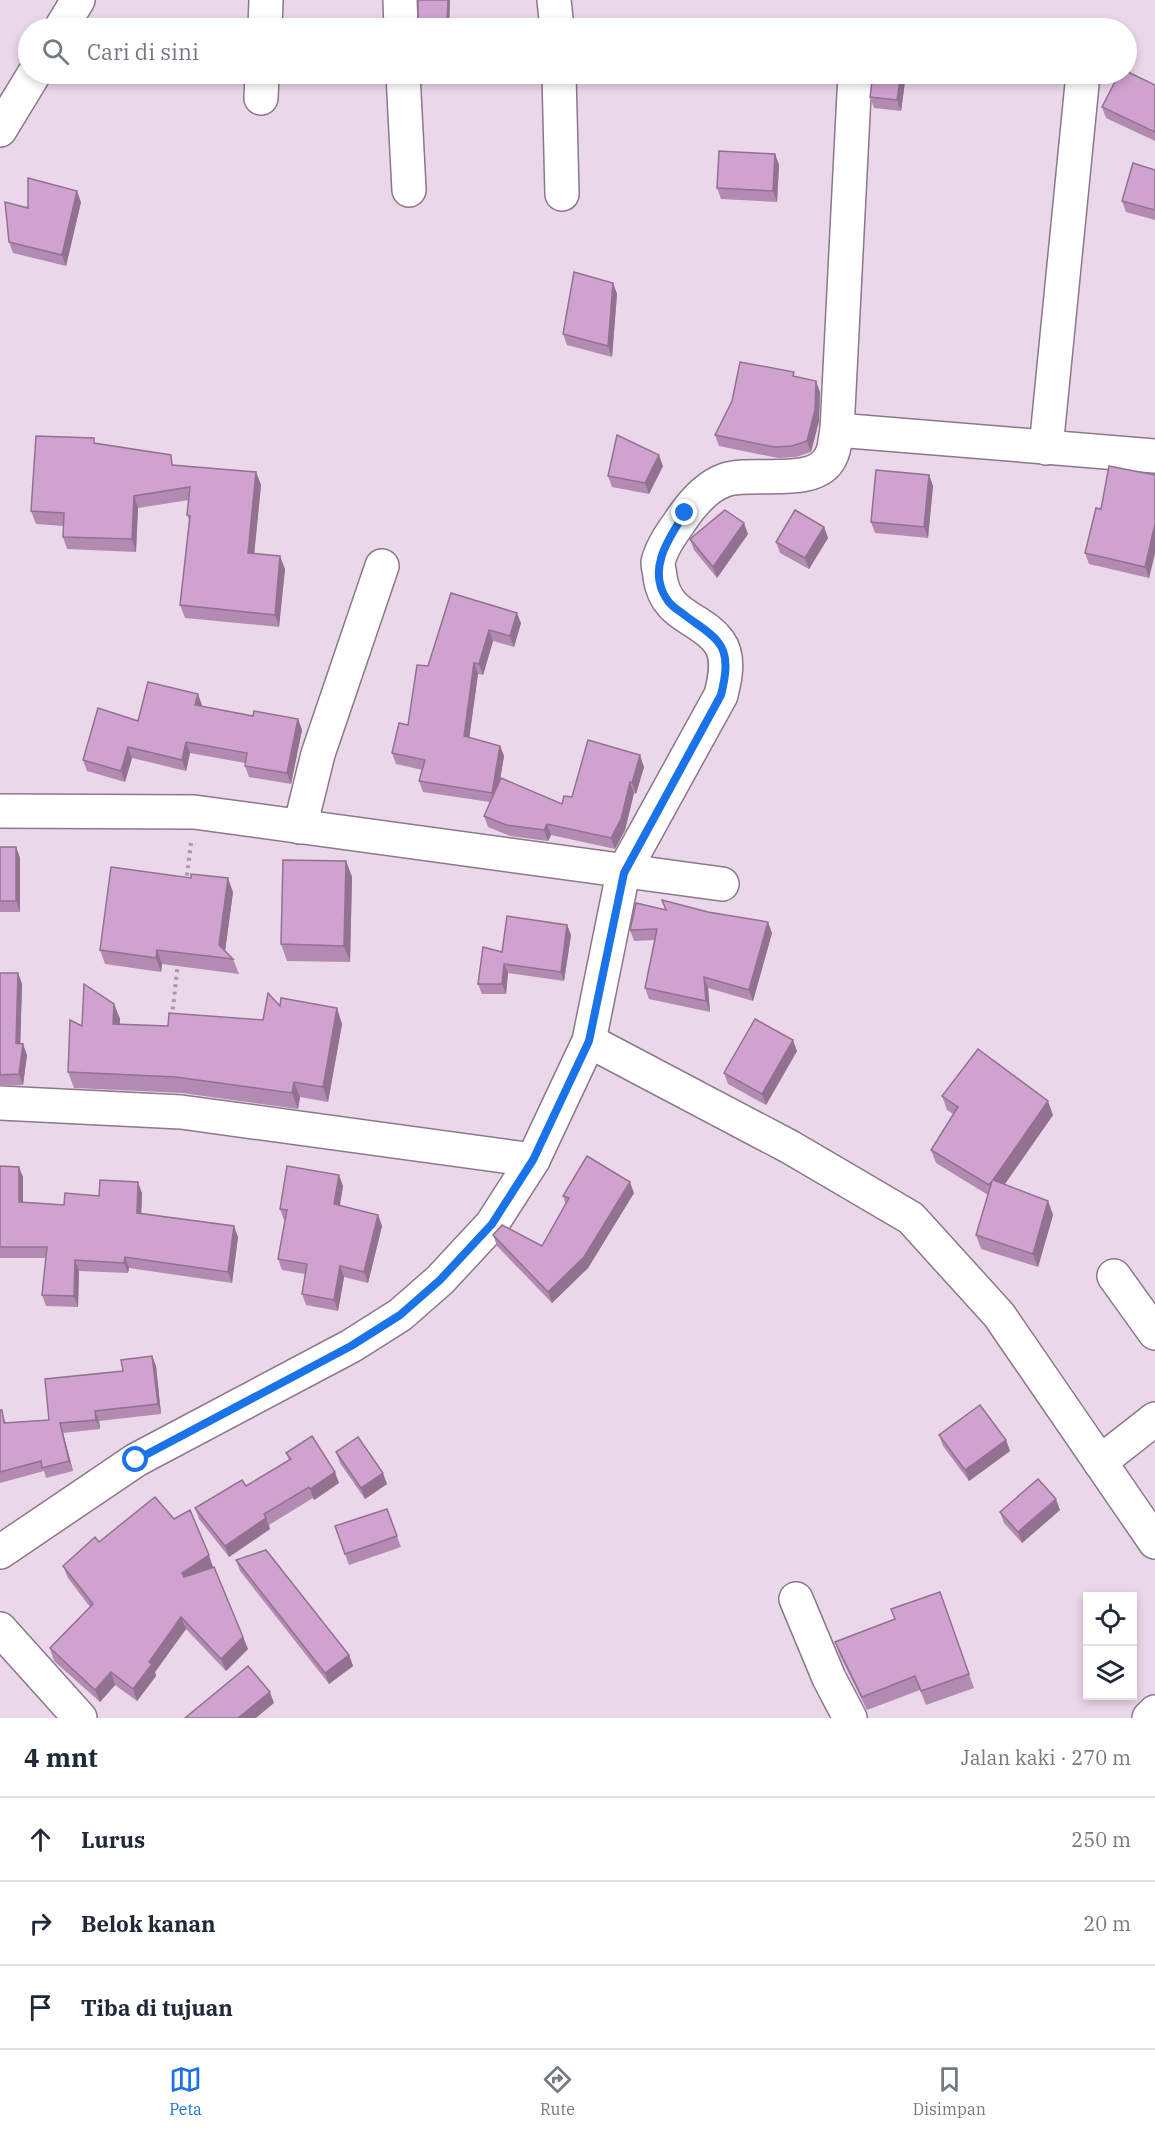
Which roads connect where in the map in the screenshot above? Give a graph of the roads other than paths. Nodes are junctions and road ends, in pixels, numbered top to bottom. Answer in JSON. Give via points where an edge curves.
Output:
{"nodes":[{"id":1,"x":78,"y":0,"type":"edge"},
{"id":2,"x":266,"y":0,"type":"edge"},
{"id":3,"x":400,"y":0,"type":"edge"},
{"id":4,"x":554,"y":0,"type":"edge"},
{"id":5,"x":67,"y":18,"type":"edge"},
{"id":6,"x":265,"y":18,"type":"edge"},
{"id":7,"x":401,"y":18,"type":"edge"},
{"id":8,"x":556,"y":18,"type":"edge"},
{"id":9,"x":28,"y":84,"type":"edge"},
{"id":10,"x":404,"y":84,"type":"edge"},
{"id":11,"x":559,"y":84,"type":"edge"},
{"id":12,"x":854,"y":84,"type":"edge"},
{"id":13,"x":1082,"y":84,"type":"edge"},
{"id":14,"x":0,"y":130,"type":"edge"},
{"id":15,"x":409,"y":190,"type":"dead end"},
{"id":16,"x":562,"y":194,"type":"dead end"},
{"id":17,"x":837,"y":430,"type":"junction"},
{"id":18,"x":1046,"y":448,"type":"junction"},
{"id":19,"x":1155,"y":456,"type":"edge"},
{"id":20,"x":382,"y":566,"type":"dead end"},
{"id":21,"x":0,"y":811,"type":"edge"},
{"id":22,"x":300,"y":827,"type":"junction"},
{"id":23,"x":624,"y":873,"type":"junction"},
{"id":24,"x":722,"y":884,"type":"dead end"},
{"id":25,"x":589,"y":1041,"type":"junction"},
{"id":26,"x":0,"y":1103,"type":"edge"},
{"id":27,"x":533,"y":1160,"type":"junction"},
{"id":28,"x":1114,"y":1276,"type":"dead end"},
{"id":29,"x":1155,"y":1333,"type":"edge"},
{"id":30,"x":1155,"y":1419,"type":"edge"},
{"id":31,"x":1100,"y":1462,"type":"junction"},
{"id":32,"x":1155,"y":1542,"type":"edge"},
{"id":33,"x":0,"y":1552,"type":"edge"},
{"id":34,"x":796,"y":1599,"type":"dead end"},
{"id":35,"x":0,"y":1629,"type":"edge"},
{"id":36,"x":1155,"y":1712,"type":"edge"},
{"id":37,"x":80,"y":1718,"type":"edge"},
{"id":38,"x":850,"y":1718,"type":"edge"},
{"id":39,"x":1149,"y":1718,"type":"edge"}],
"edges":[{"from":1,"to":5,"type":"street"},
{"from":2,"to":6,"type":"street"},
{"from":3,"to":7,"type":"street"},
{"from":4,"to":8,"type":"street"},
{"from":9,"to":14,"type":"street"},
{"from":10,"to":15,"type":"street"},
{"from":11,"to":16,"type":"street"},
{"from":12,"to":17,"type":"street"},
{"from":13,"to":18,"type":"street"},
{"from":17,"to":18,"type":"street"},
{"from":17,"to":23,"type":"street","via":[[831,457],[822,468],[803,475],[725,480],[705,491],[669,537],[658,563],[668,602],[719,642],[725,676],[721,695]]},
{"from":18,"to":19,"type":"street"},
{"from":20,"to":22,"type":"street","via":[[318,754]]},
{"from":21,"to":22,"type":"street","via":[[194,812]]},
{"from":22,"to":23,"type":"street"},
{"from":23,"to":24,"type":"street"},
{"from":23,"to":25,"type":"street"},
{"from":25,"to":27,"type":"street"},
{"from":25,"to":31,"type":"street","via":[[790,1147],[910,1218],[999,1315]]},
{"from":26,"to":27,"type":"street","via":[[181,1112]]},
{"from":27,"to":33,"type":"street","via":[[492,1224],[440,1280],[400,1315],[351,1346],[136,1460]]},
{"from":28,"to":29,"type":"street"},
{"from":30,"to":31,"type":"street"},
{"from":31,"to":32,"type":"street"},
{"from":34,"to":38,"type":"street"},
{"from":35,"to":37,"type":"street"},
{"from":36,"to":39,"type":"street"}]}
